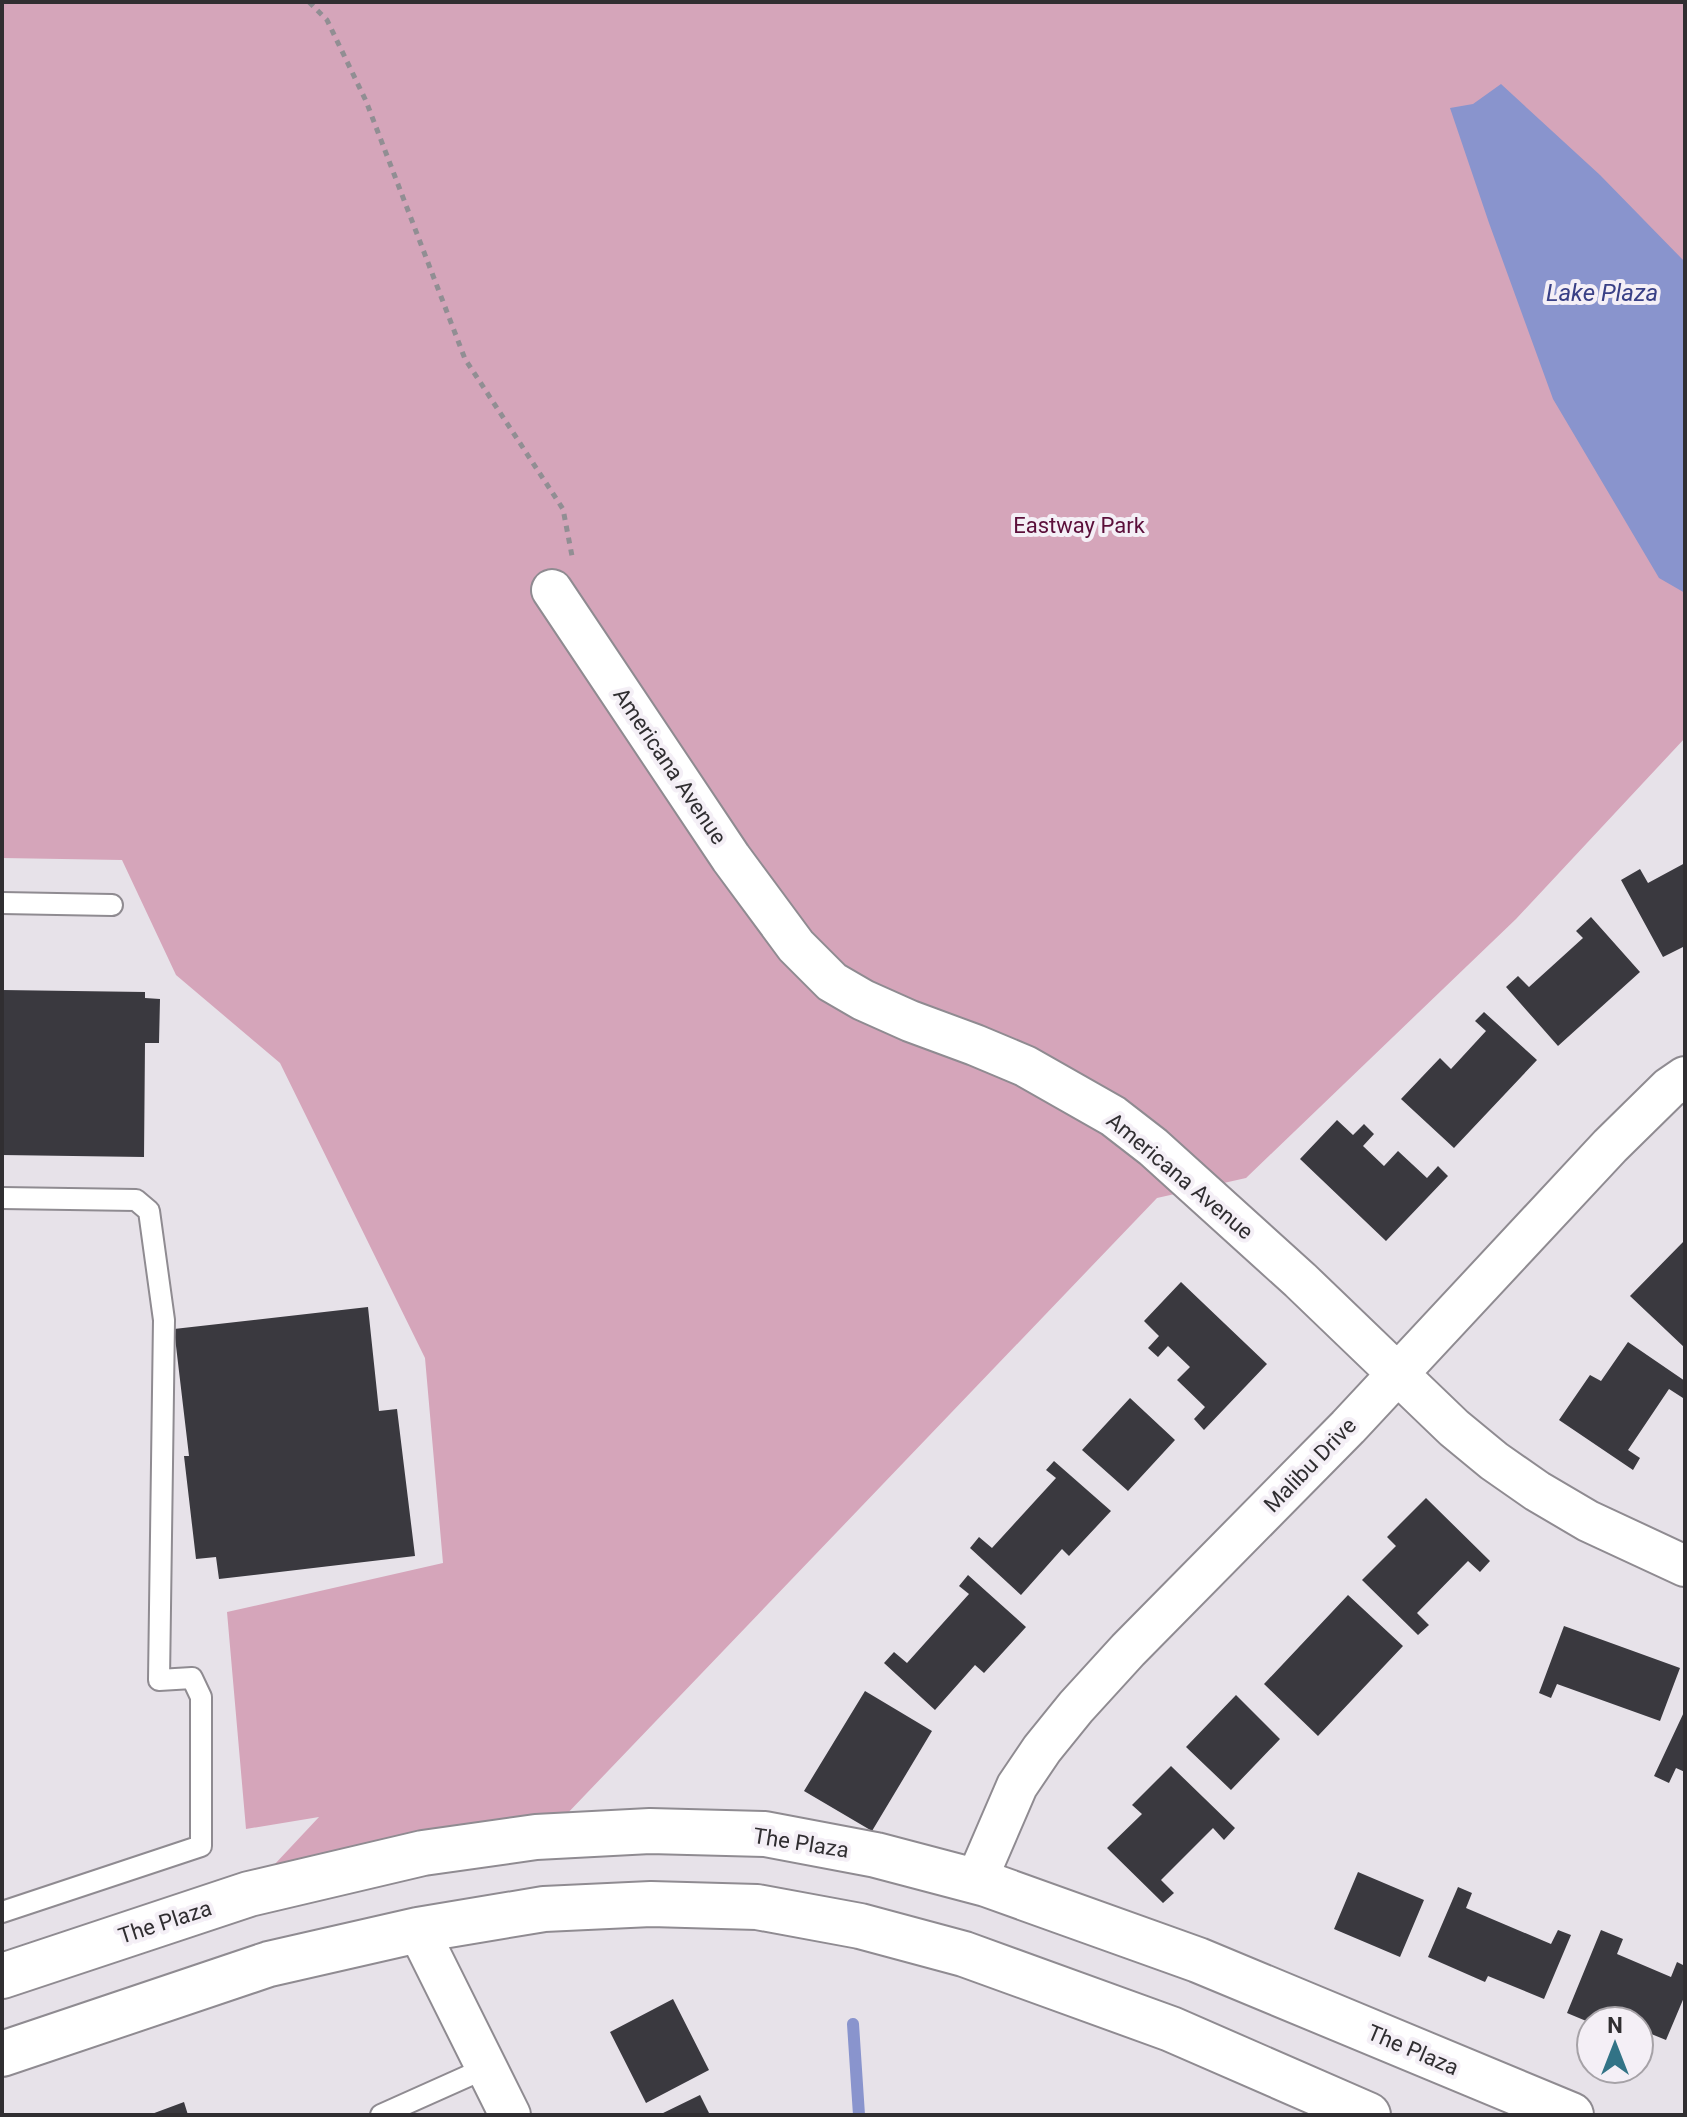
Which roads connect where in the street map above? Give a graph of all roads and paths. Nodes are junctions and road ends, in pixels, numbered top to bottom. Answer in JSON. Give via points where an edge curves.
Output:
{"nodes":[{"id":1,"x":309,"y":2,"type":"edge"},
{"id":2,"x":552,"y":590,"type":"joint"},
{"id":3,"x":2,"y":903,"type":"edge"},
{"id":4,"x":112,"y":905,"type":"dead end"},
{"id":5,"x":1685,"y":1077,"type":"edge"},
{"id":6,"x":2,"y":1198,"type":"edge"},
{"id":7,"x":1397,"y":1374,"type":"junction"},
{"id":8,"x":1685,"y":1566,"type":"edge"},
{"id":9,"x":976,"y":1881,"type":"junction"},
{"id":10,"x":2,"y":1912,"type":"edge"},
{"id":11,"x":418,"y":1930,"type":"junction"},
{"id":12,"x":2,"y":1976,"type":"edge"},
{"id":13,"x":2,"y":2054,"type":"edge"},
{"id":14,"x":486,"y":2068,"type":"junction"},
{"id":15,"x":381,"y":2115,"type":"edge"},
{"id":16,"x":510,"y":2115,"type":"edge"},
{"id":17,"x":1368,"y":2115,"type":"edge"},
{"id":18,"x":1571,"y":2115,"type":"edge"}],
"edges":[{"from":1,"to":2,"type":"path","via":[[327,20],[366,101],[465,359],[563,509],[574,563]]},
{"from":2,"to":7,"type":"street","name":"Americana Avenue","via":[[731,858],[796,946],[832,982],[910,1021],[1025,1066],[1113,1116],[1165,1157]]},
{"from":3,"to":4,"type":"lane"},
{"from":5,"to":7,"type":"street","name":"Malibu Drive","via":[[1610,1146]]},
{"from":6,"to":10,"type":"lane","via":[[136,1200],[149,1211],[164,1320],[159,1680],[192,1678],[201,1697],[201,1846]]},
{"from":7,"to":8,"type":"street","name":"Americana Avenue","via":[[1454,1428],[1537,1491]]},
{"from":7,"to":9,"type":"street","name":"Malibu Drive","via":[[1076,1707],[1017,1786]]},
{"from":9,"to":12,"type":"main road","name":"The Plaza","via":[[765,1834],[650,1831],[536,1837],[423,1853],[249,1894]]},
{"from":9,"to":18,"type":"main road","name":"The Plaza","via":[[1198,1960]]},
{"from":11,"to":13,"type":"main road","via":[[269,1964]]},
{"from":11,"to":14,"type":"street"},
{"from":11,"to":17,"type":"main road","via":[[544,1909],[651,1904],[757,1907],[860,1926],[964,1954],[1171,2029]]},
{"from":14,"to":15,"type":"lane"},
{"from":14,"to":16,"type":"street"}]}
